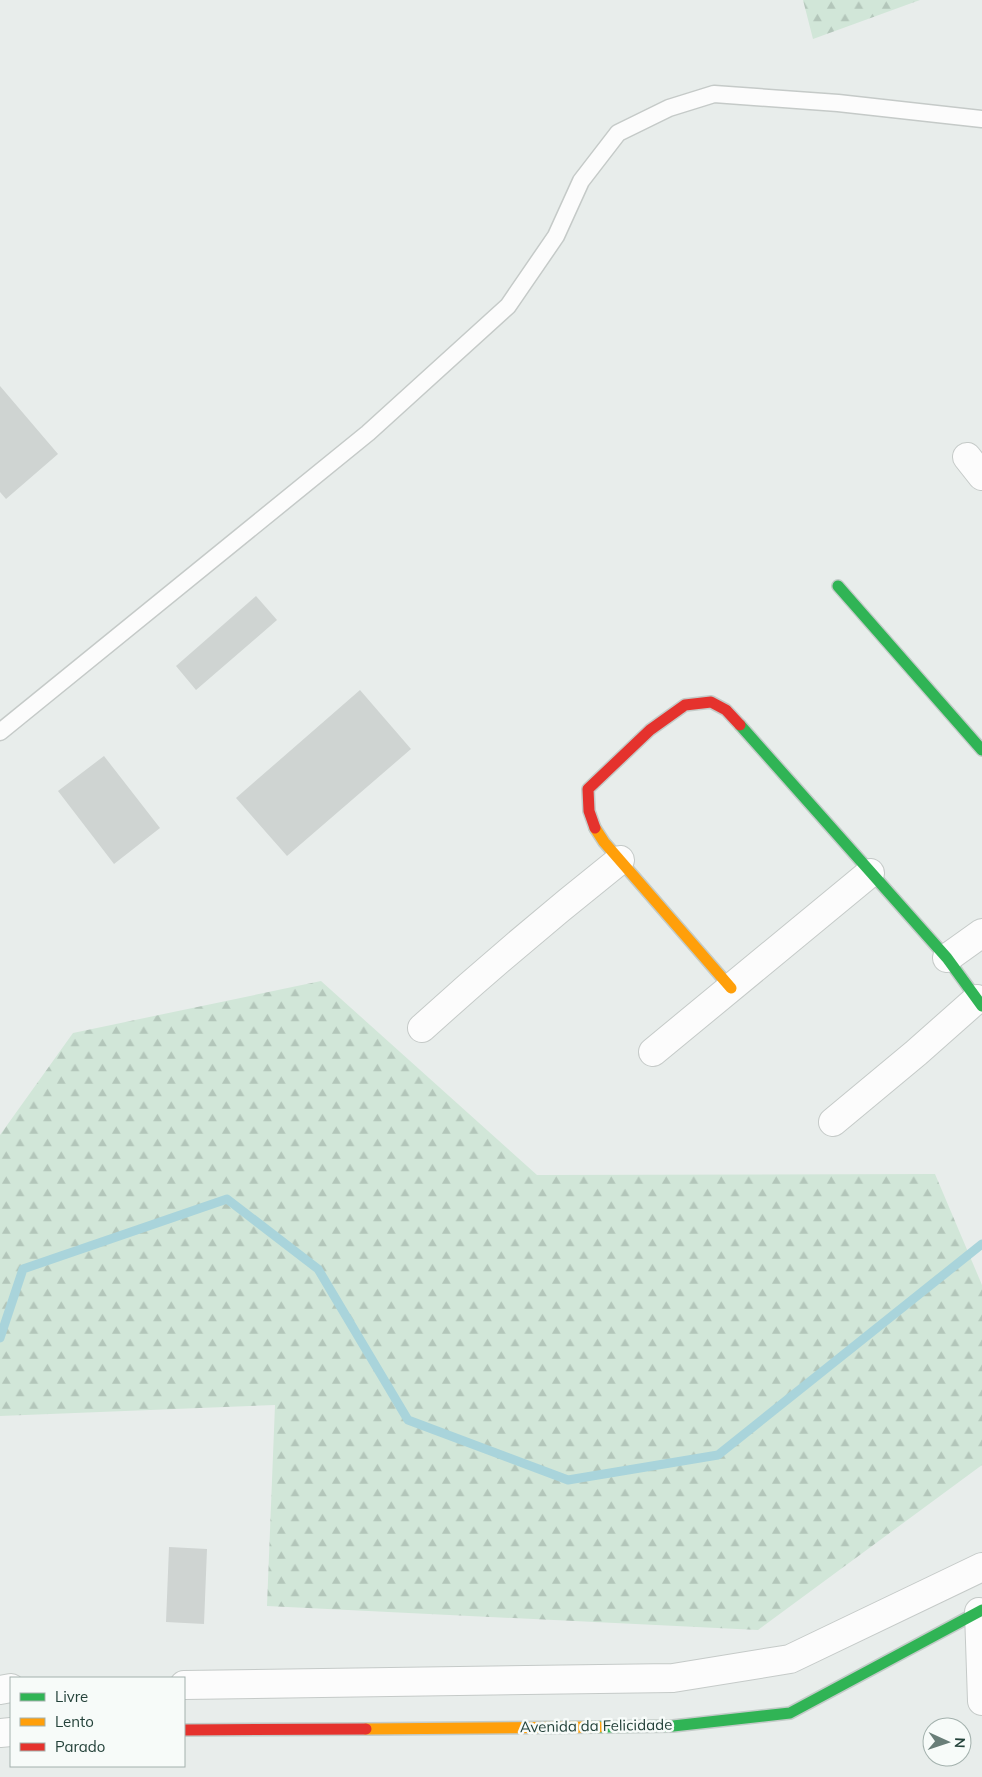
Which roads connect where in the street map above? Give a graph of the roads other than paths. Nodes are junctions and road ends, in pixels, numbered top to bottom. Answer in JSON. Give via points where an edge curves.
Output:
{"nodes":[{"id":1,"x":982,"y":119,"type":"edge"},
{"id":2,"x":838,"y":586,"type":"dead end"},
{"id":3,"x":0,"y":732,"type":"edge"},
{"id":4,"x":982,"y":750,"type":"edge"},
{"id":5,"x":620,"y":860,"type":"junction"},
{"id":6,"x":870,"y":873,"type":"junction"},
{"id":7,"x":982,"y":933,"type":"edge"},
{"id":8,"x":948,"y":958,"type":"junction"},
{"id":9,"x":732,"y":988,"type":"junction"},
{"id":10,"x":980,"y":1002,"type":"edge"},
{"id":11,"x":422,"y":1028,"type":"dead end"},
{"id":12,"x":653,"y":1052,"type":"dead end"},
{"id":13,"x":833,"y":1122,"type":"dead end"},
{"id":14,"x":982,"y":1567,"type":"edge"},
{"id":15,"x":980,"y":1611,"type":"edge"},
{"id":16,"x":185,"y":1685,"type":"edge"},
{"id":17,"x":982,"y":1701,"type":"edge"},
{"id":18,"x":185,"y":1730,"type":"edge"}],
"edges":[{"from":1,"to":3,"type":"lane","via":[[714,94],[669,108],[618,134],[581,181],[556,236],[508,306],[368,433]]},
{"from":2,"to":4,"type":"street"},
{"from":5,"to":6,"type":"street","via":[[592,822],[586,803],[588,789],[650,730],[685,705],[711,702],[726,710]]},
{"from":5,"to":9,"type":"street"},
{"from":5,"to":11,"type":"street","via":[[519,942]]},
{"from":6,"to":8,"type":"street"},
{"from":6,"to":9,"type":"street"},
{"from":7,"to":8,"type":"street"},
{"from":8,"to":10,"type":"street"},
{"from":9,"to":12,"type":"street"},
{"from":10,"to":13,"type":"street"},
{"from":14,"to":16,"type":"street","via":[[790,1659],[673,1678]]},
{"from":15,"to":17,"type":"street"},
{"from":15,"to":18,"type":"street","name":"Avenida da Felicidade","via":[[790,1713],[673,1726]]}]}
